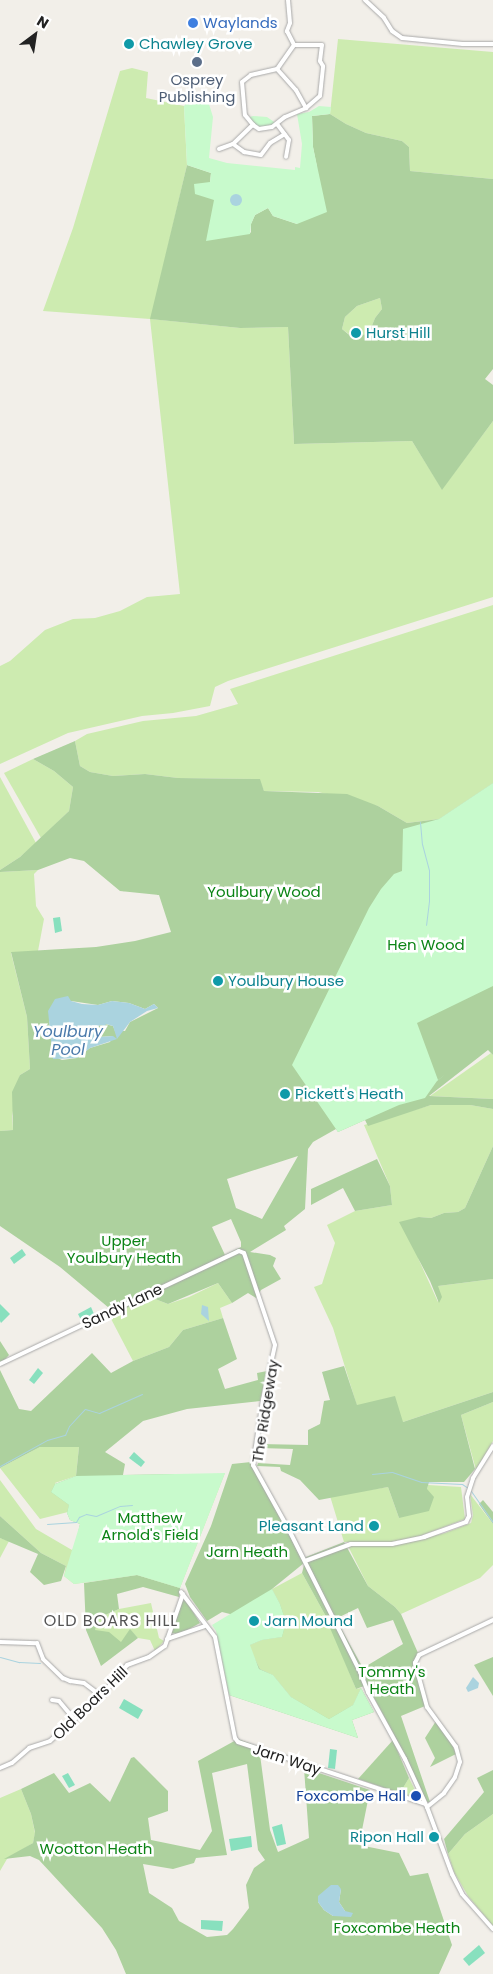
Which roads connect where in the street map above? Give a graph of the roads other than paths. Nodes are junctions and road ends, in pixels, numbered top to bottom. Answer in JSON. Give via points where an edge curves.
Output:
{"nodes":[{"id":1,"x":288,"y":0,"type":"edge"},
{"id":2,"x":365,"y":0,"type":"edge"},
{"id":3,"x":493,"y":44,"type":"edge"},
{"id":4,"x":294,"y":45,"type":"junction"},
{"id":5,"x":277,"y":69,"type":"junction"},
{"id":6,"x":306,"y":108,"type":"junction"},
{"id":7,"x":277,"y":124,"type":"junction"},
{"id":8,"x":253,"y":125,"type":"junction"},
{"id":9,"x":285,"y":134,"type":"junction"},
{"id":10,"x":233,"y":144,"type":"junction"},
{"id":11,"x":219,"y":149,"type":"dead end"},
{"id":12,"x":286,"y":157,"type":"dead end"},
{"id":13,"x":244,"y":1253,"type":"joint"},
{"id":14,"x":0,"y":1364,"type":"edge"},
{"id":15,"x":493,"y":1446,"type":"edge"},
{"id":16,"x":304,"y":1561,"type":"junction"},
{"id":17,"x":493,"y":1620,"type":"edge"},
{"id":18,"x":206,"y":1626,"type":"junction"},
{"id":19,"x":167,"y":1639,"type":"junction"},
{"id":20,"x":0,"y":1642,"type":"edge"},
{"id":21,"x":101,"y":1696,"type":"junction"},
{"id":22,"x":52,"y":1700,"type":"dead end"},
{"id":23,"x":74,"y":1719,"type":"junction"},
{"id":24,"x":0,"y":1768,"type":"edge"},
{"id":25,"x":426,"y":1806,"type":"junction"},
{"id":26,"x":493,"y":1929,"type":"edge"}],
"edges":[{"from":1,"to":4,"type":"street","via":[[290,23],[287,30]]},
{"from":2,"to":3,"type":"street","via":[[402,38]]},
{"from":4,"to":5,"type":"street"},
{"from":4,"to":6,"type":"street","via":[[322,45],[320,96]]},
{"from":5,"to":6,"type":"street","via":[[296,90]]},
{"from":5,"to":8,"type":"street","via":[[251,75],[242,82],[243,110]]},
{"from":6,"to":7,"type":"street","via":[[282,118]]},
{"from":7,"to":8,"type":"street","via":[[265,129]]},
{"from":7,"to":9,"type":"street"},
{"from":8,"to":10,"type":"street"},
{"from":9,"to":10,"type":"street","via":[[270,143],[261,155],[244,152]]},
{"from":9,"to":12,"type":"street","via":[[289,140]]},
{"from":10,"to":11,"type":"street"},
{"from":13,"to":14,"type":"street","name":"Sandy Lane","via":[[239,1251]]},
{"from":13,"to":16,"type":"street","name":"The Ridgeway","via":[[275,1345],[253,1465]]},
{"from":15,"to":16,"type":"street","via":[[473,1478],[467,1497],[469,1516],[466,1522],[392,1544],[351,1544]]},
{"from":16,"to":25,"type":"street","name":"The Ridgeway"},
{"from":17,"to":25,"type":"street","via":[[419,1655],[415,1663],[427,1707],[456,1747],[460,1762],[444,1793]]},
{"from":18,"to":19,"type":"street","name":"Old Boars Hill"},
{"from":18,"to":19,"type":"street","via":[[182,1593]]},
{"from":18,"to":25,"type":"street","name":"Jarn Way","via":[[215,1637],[238,1742]]},
{"from":19,"to":21,"type":"street","name":"Old Boars Hill","via":[[165,1646],[152,1655],[127,1665]]},
{"from":20,"to":21,"type":"street","via":[[39,1645],[44,1659],[63,1678],[84,1683]]},
{"from":21,"to":23,"type":"street","name":"Old Boars Hill"},
{"from":22,"to":23,"type":"street","via":[[59,1701]]},
{"from":23,"to":24,"type":"street","name":"Old Boars Hill","via":[[50,1741],[29,1748]]},
{"from":25,"to":26,"type":"street","name":"The Ridgeway","via":[[462,1894]]}]}
